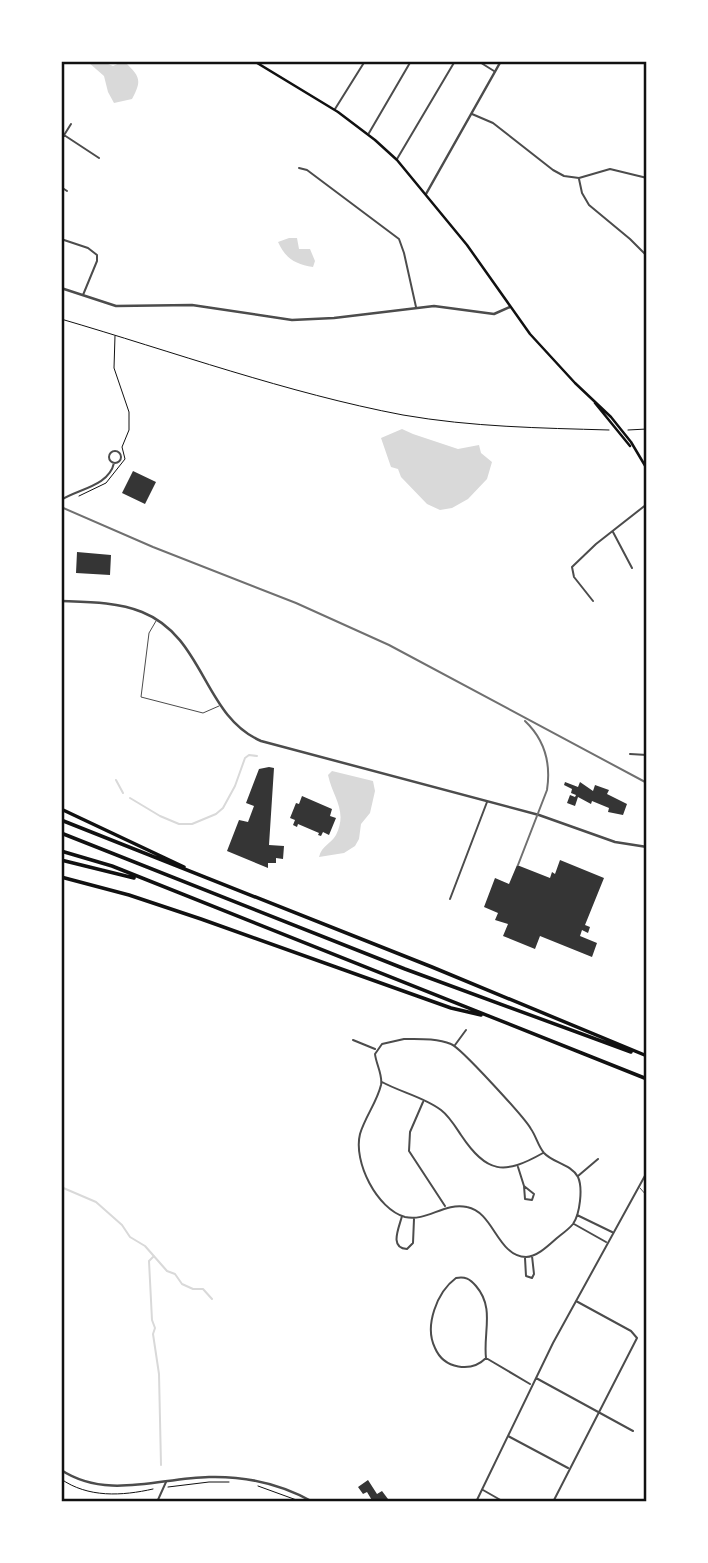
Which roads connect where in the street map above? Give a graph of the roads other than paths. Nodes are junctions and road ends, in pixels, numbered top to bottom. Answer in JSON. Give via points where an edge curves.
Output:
{"nodes":[{"id":1,"x":254,"y":61,"type":"edge"},
{"id":2,"x":365,"y":61,"type":"edge"},
{"id":3,"x":411,"y":61,"type":"edge"},
{"id":4,"x":455,"y":61,"type":"edge"},
{"id":5,"x":478,"y":61,"type":"edge"},
{"id":6,"x":501,"y":61,"type":"edge"},
{"id":7,"x":495,"y":71,"type":"junction"},
{"id":8,"x":335,"y":109,"type":"junction"},
{"id":9,"x":471,"y":114,"type":"junction"},
{"id":10,"x":71,"y":124,"type":"dead end"},
{"id":11,"x":368,"y":134,"type":"junction"},
{"id":12,"x":64,"y":135,"type":"junction"},
{"id":13,"x":61,"y":140,"type":"edge"},
{"id":14,"x":99,"y":158,"type":"dead end"},
{"id":15,"x":397,"y":160,"type":"junction"},
{"id":16,"x":299,"y":168,"type":"dead end"},
{"id":17,"x":579,"y":178,"type":"junction"},
{"id":18,"x":647,"y":178,"type":"edge"},
{"id":19,"x":61,"y":187,"type":"edge"},
{"id":20,"x":67,"y":191,"type":"dead end"},
{"id":21,"x":426,"y":194,"type":"junction"},
{"id":22,"x":61,"y":239,"type":"edge"},
{"id":23,"x":647,"y":256,"type":"edge"},
{"id":24,"x":61,"y":288,"type":"edge"},
{"id":25,"x":82,"y":296,"type":"junction"},
{"id":26,"x":510,"y":307,"type":"junction"},
{"id":27,"x":416,"y":308,"type":"junction"},
{"id":28,"x":615,"y":428,"type":"junction"},
{"id":29,"x":632,"y":448,"type":"junction"},
{"id":30,"x":114,"y":463,"type":"dead end"},
{"id":31,"x":647,"y":469,"type":"edge"},
{"id":32,"x":61,"y":500,"type":"edge"},
{"id":33,"x":647,"y":504,"type":"edge"},
{"id":34,"x":612,"y":531,"type":"junction"},
{"id":35,"x":632,"y":568,"type":"dead end"},
{"id":36,"x":61,"y":601,"type":"edge"},
{"id":37,"x":593,"y":601,"type":"dead end"},
{"id":38,"x":157,"y":619,"type":"junction"},
{"id":39,"x":221,"y":705,"type":"junction"},
{"id":40,"x":630,"y":754,"type":"dead end"},
{"id":41,"x":647,"y":755,"type":"edge"},
{"id":42,"x":488,"y":801,"type":"junction"},
{"id":43,"x":61,"y":809,"type":"edge"},
{"id":44,"x":61,"y":820,"type":"edge"},
{"id":45,"x":61,"y":833,"type":"edge"},
{"id":46,"x":647,"y":847,"type":"edge"},
{"id":47,"x":61,"y":852,"type":"edge"},
{"id":48,"x":61,"y":860,"type":"edge"},
{"id":49,"x":192,"y":872,"type":"junction"},
{"id":50,"x":61,"y":877,"type":"edge"},
{"id":51,"x":146,"y":881,"type":"junction"},
{"id":52,"x":450,"y":900,"type":"dead end"},
{"id":53,"x":491,"y":1017,"type":"junction"},
{"id":54,"x":466,"y":1030,"type":"dead end"},
{"id":55,"x":353,"y":1040,"type":"dead end"},
{"id":56,"x":455,"y":1046,"type":"junction"},
{"id":57,"x":376,"y":1049,"type":"junction"},
{"id":58,"x":647,"y":1057,"type":"edge"},
{"id":59,"x":647,"y":1079,"type":"edge"},
{"id":60,"x":382,"y":1082,"type":"junction"},
{"id":61,"x":424,"y":1101,"type":"junction"},
{"id":62,"x":543,"y":1152,"type":"junction"},
{"id":63,"x":597,"y":1159,"type":"dead end"},
{"id":64,"x":517,"y":1166,"type":"junction"},
{"id":65,"x":647,"y":1172,"type":"edge"},
{"id":66,"x":578,"y":1177,"type":"junction"},
{"id":67,"x":524,"y":1186,"type":"dead end"},
{"id":68,"x":639,"y":1186,"type":"junction"},
{"id":69,"x":647,"y":1196,"type":"edge"},
{"id":70,"x":446,"y":1207,"type":"junction"},
{"id":71,"x":577,"y":1215,"type":"junction"},
{"id":72,"x":402,"y":1216,"type":"junction"},
{"id":73,"x":414,"y":1218,"type":"junction"},
{"id":74,"x":573,"y":1224,"type":"junction"},
{"id":75,"x":613,"y":1233,"type":"junction"},
{"id":76,"x":607,"y":1243,"type":"junction"},
{"id":77,"x":532,"y":1255,"type":"junction"},
{"id":78,"x":525,"y":1257,"type":"junction"},
{"id":79,"x":575,"y":1300,"type":"junction"},
{"id":80,"x":486,"y":1358,"type":"junction"},
{"id":81,"x":535,"y":1377,"type":"junction"},
{"id":82,"x":531,"y":1385,"type":"junction"},
{"id":83,"x":599,"y":1413,"type":"junction"},
{"id":84,"x":633,"y":1431,"type":"dead end"},
{"id":85,"x":507,"y":1435,"type":"junction"},
{"id":86,"x":570,"y":1469,"type":"junction"},
{"id":87,"x":61,"y":1470,"type":"edge"},
{"id":88,"x":166,"y":1482,"type":"junction"},
{"id":89,"x":482,"y":1489,"type":"junction"},
{"id":90,"x":157,"y":1502,"type":"edge"},
{"id":91,"x":313,"y":1502,"type":"edge"},
{"id":92,"x":476,"y":1502,"type":"edge"},
{"id":93,"x":504,"y":1502,"type":"edge"},
{"id":94,"x":552,"y":1502,"type":"edge"}],
"edges":[{"from":1,"to":8,"type":"main road"},
{"from":2,"to":8,"type":"street"},
{"from":3,"to":11,"type":"street"},
{"from":4,"to":15,"type":"street"},
{"from":5,"to":7,"type":"street"},
{"from":6,"to":7,"type":"street"},
{"from":7,"to":9,"type":"street"},
{"from":8,"to":11,"type":"main road"},
{"from":9,"to":17,"type":"street","via":[[493,123],[559,174]]},
{"from":9,"to":21,"type":"street"},
{"from":10,"to":12,"type":"street"},
{"from":11,"to":15,"type":"main road"},
{"from":12,"to":13,"type":"street"},
{"from":12,"to":14,"type":"street"},
{"from":15,"to":21,"type":"main road"},
{"from":16,"to":27,"type":"street","via":[[401,242]]},
{"from":17,"to":18,"type":"street","via":[[615,169]]},
{"from":17,"to":23,"type":"street","via":[[589,205]]},
{"from":19,"to":20,"type":"street"},
{"from":21,"to":26,"type":"main road"},
{"from":22,"to":25,"type":"street","via":[[97,255]]},
{"from":24,"to":25,"type":"street"},
{"from":25,"to":27,"type":"street","via":[[116,306],[192,305],[292,320]]},
{"from":26,"to":27,"type":"street","via":[[494,314],[441,306]]},
{"from":26,"to":28,"type":"main road"},
{"from":28,"to":29,"type":"main road"},
{"from":28,"to":29,"type":"main road","via":[[626,432]]},
{"from":29,"to":31,"type":"main road"},
{"from":30,"to":32,"type":"street","via":[[99,482]]},
{"from":33,"to":34,"type":"street"},
{"from":34,"to":35,"type":"street"},
{"from":34,"to":37,"type":"street","via":[[572,567],[574,578]]},
{"from":36,"to":38,"type":"street","via":[[120,606]]},
{"from":38,"to":39,"type":"street","via":[[185,644]]},
{"from":38,"to":39,"type":"lane","via":[[149,633],[141,697],[203,713]]},
{"from":39,"to":42,"type":"street","via":[[240,728],[261,741]]},
{"from":40,"to":41,"type":"street"},
{"from":42,"to":46,"type":"street","via":[[539,814],[610,841]]},
{"from":42,"to":52,"type":"street"},
{"from":43,"to":49,"type":"highway"},
{"from":44,"to":49,"type":"highway"},
{"from":45,"to":58,"type":"highway","via":[[419,975]]},
{"from":47,"to":51,"type":"highway"},
{"from":48,"to":51,"type":"highway"},
{"from":49,"to":58,"type":"highway"},
{"from":50,"to":53,"type":"highway","via":[[136,897],[450,1008]]},
{"from":51,"to":53,"type":"highway"},
{"from":53,"to":59,"type":"highway"},
{"from":54,"to":56,"type":"street"},
{"from":55,"to":57,"type":"street"},
{"from":56,"to":57,"type":"street","via":[[404,1039]]},
{"from":56,"to":62,"type":"street","via":[[528,1124]]},
{"from":57,"to":60,"type":"street"},
{"from":60,"to":61,"type":"street"},
{"from":60,"to":72,"type":"street","via":[[360,1133],[360,1154],[379,1198]]},
{"from":61,"to":64,"type":"street","via":[[443,1111],[483,1161],[496,1167]]},
{"from":61,"to":70,"type":"street","via":[[410,1132],[410,1151]]},
{"from":62,"to":64,"type":"street"},
{"from":62,"to":66,"type":"street"},
{"from":63,"to":66,"type":"street"},
{"from":64,"to":67,"type":"street"},
{"from":65,"to":68,"type":"street"},
{"from":66,"to":71,"type":"street"},
{"from":68,"to":69,"type":"lane"},
{"from":68,"to":75,"type":"street"},
{"from":70,"to":73,"type":"street"},
{"from":70,"to":78,"type":"street","via":[[460,1205],[478,1211],[504,1244]]},
{"from":71,"to":74,"type":"street"},
{"from":71,"to":75,"type":"street"},
{"from":72,"to":73,"type":"street"},
{"from":72,"to":73,"type":"street","via":[[396,1240],[404,1249],[413,1243]]},
{"from":74,"to":76,"type":"street"},
{"from":74,"to":77,"type":"street"},
{"from":75,"to":76,"type":"street"},
{"from":76,"to":79,"type":"street"},
{"from":77,"to":78,"type":"street"},
{"from":77,"to":78,"type":"street","via":[[532,1278],[526,1276]]},
{"from":79,"to":81,"type":"street"},
{"from":79,"to":83,"type":"street","via":[[637,1338]]},
{"from":80,"to":80,"type":"street","via":[[472,1367],[455,1366],[434,1347],[435,1308],[456,1278],[471,1281],[486,1301]]},
{"from":80,"to":82,"type":"street"},
{"from":81,"to":82,"type":"street"},
{"from":81,"to":83,"type":"street"},
{"from":82,"to":85,"type":"street"},
{"from":83,"to":84,"type":"street"},
{"from":83,"to":86,"type":"street"},
{"from":85,"to":86,"type":"street"},
{"from":85,"to":89,"type":"street"},
{"from":86,"to":94,"type":"street"},
{"from":87,"to":88,"type":"street","via":[[103,1486]]},
{"from":88,"to":90,"type":"street"},
{"from":88,"to":91,"type":"street","via":[[246,1479],[283,1488]]},
{"from":89,"to":92,"type":"street"},
{"from":89,"to":93,"type":"street"}]}
